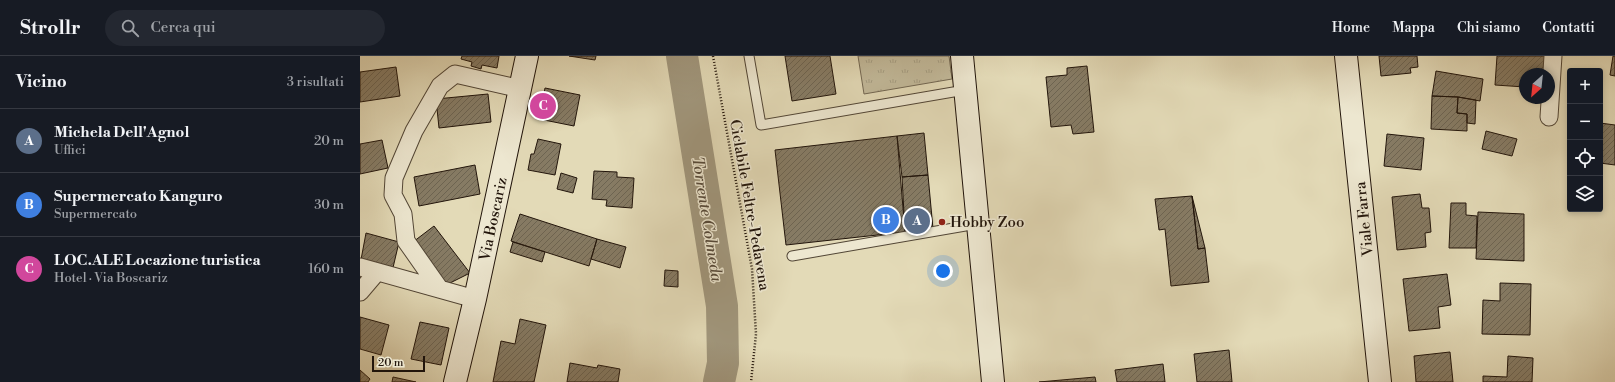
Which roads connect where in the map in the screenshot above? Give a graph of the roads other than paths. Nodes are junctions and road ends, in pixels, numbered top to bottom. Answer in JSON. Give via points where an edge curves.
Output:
{"nodes":[{"id":1,"x":527,"y":56,"type":"edge"},
{"id":2,"x":749,"y":56,"type":"edge"},
{"id":3,"x":962,"y":56,"type":"edge"},
{"id":4,"x":1346,"y":56,"type":"edge"},
{"id":5,"x":1553,"y":56,"type":"edge"},
{"id":6,"x":521,"y":89,"type":"junction"},
{"id":7,"x":965,"y":90,"type":"junction"},
{"id":8,"x":1548,"y":117,"type":"dead end"},
{"id":9,"x":977,"y":224,"type":"junction"},
{"id":10,"x":792,"y":256,"type":"dead end"},
{"id":11,"x":360,"y":266,"type":"edge"},
{"id":12,"x":377,"y":272,"type":"junction"},
{"id":13,"x":439,"y":288,"type":"junction"},
{"id":14,"x":360,"y":292,"type":"edge"},
{"id":15,"x":475,"y":298,"type":"junction"},
{"id":16,"x":455,"y":382,"type":"edge"},
{"id":17,"x":993,"y":382,"type":"edge"},
{"id":18,"x":1380,"y":382,"type":"edge"}],
"edges":[{"from":1,"to":6,"type":"street","name":"Via Boscariz"},
{"from":2,"to":7,"type":"lane","via":[[761,125]]},
{"from":3,"to":7,"type":"street"},
{"from":4,"to":18,"type":"street","name":"Viale Farra"},
{"from":5,"to":8,"type":"street"},
{"from":6,"to":13,"type":"street","via":[[455,74],[440,86],[414,130],[394,178],[393,195],[403,214],[406,241]]},
{"from":6,"to":15,"type":"street","name":"Via Boscariz"},
{"from":7,"to":9,"type":"street"},
{"from":9,"to":10,"type":"lane"},
{"from":9,"to":17,"type":"street"},
{"from":11,"to":12,"type":"street"},
{"from":12,"to":13,"type":"street"},
{"from":12,"to":14,"type":"street"},
{"from":13,"to":15,"type":"street"},
{"from":15,"to":16,"type":"street","name":"Via Boscariz"}]}
